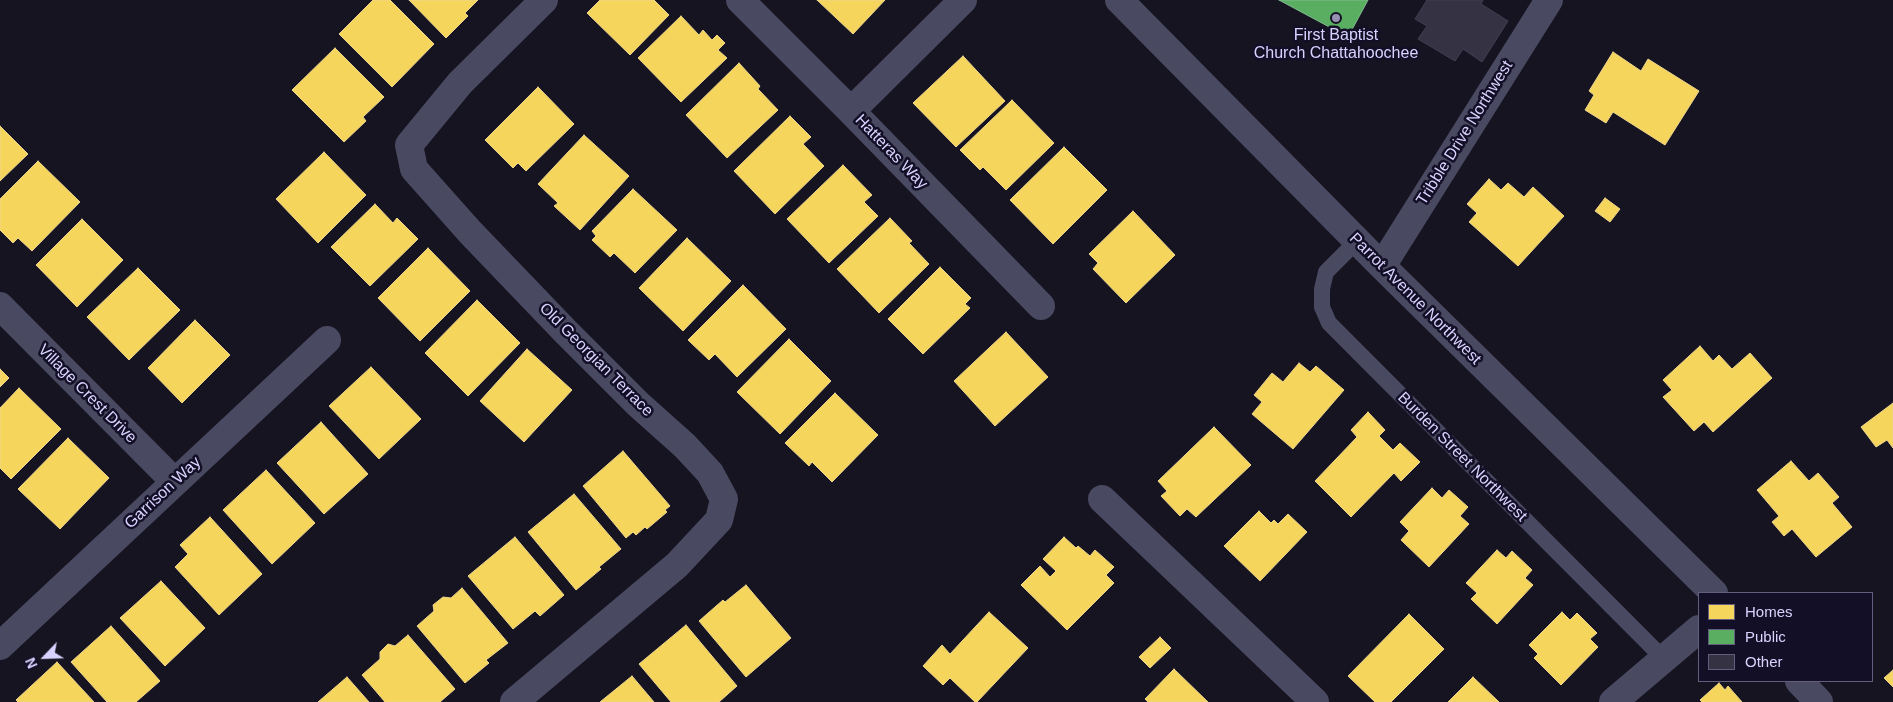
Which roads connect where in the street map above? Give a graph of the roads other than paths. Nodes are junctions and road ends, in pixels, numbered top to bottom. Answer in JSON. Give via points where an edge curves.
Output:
{"nodes":[{"id":1,"x":544,"y":0,"type":"edge"},
{"id":2,"x":740,"y":0,"type":"edge"},
{"id":3,"x":963,"y":0,"type":"edge"},
{"id":4,"x":1549,"y":0,"type":"edge"},
{"id":5,"x":1132,"y":4,"type":"edge"},
{"id":6,"x":851,"y":111,"type":"junction"},
{"id":7,"x":1357,"y":242,"type":"junction"},
{"id":8,"x":1382,"y":266,"type":"junction"},
{"id":9,"x":0,"y":306,"type":"edge"},
{"id":10,"x":1041,"y":306,"type":"dead end"},
{"id":11,"x":327,"y":340,"type":"dead end"},
{"id":12,"x":174,"y":482,"type":"junction"},
{"id":13,"x":1102,"y":499,"type":"dead end"},
{"id":14,"x":1713,"y":592,"type":"edge"},
{"id":15,"x":1698,"y":630,"type":"edge"},
{"id":16,"x":0,"y":646,"type":"edge"},
{"id":17,"x":1664,"y":659,"type":"junction"},
{"id":18,"x":1800,"y":682,"type":"edge"},
{"id":19,"x":514,"y":702,"type":"edge"},
{"id":20,"x":1315,"y":702,"type":"edge"},
{"id":21,"x":1612,"y":702,"type":"edge"},
{"id":22,"x":1819,"y":702,"type":"edge"}],
"edges":[{"from":1,"to":19,"type":"street","name":"Old Georgian Terrace","via":[[460,83],[409,145],[414,169],[566,332],[685,446],[710,473],[724,499],[719,520],[676,565]]},
{"from":2,"to":6,"type":"street","name":"Hatteras Way"},
{"from":3,"to":6,"type":"street"},
{"from":4,"to":8,"type":"street","name":"Tribble Drive Northwest"},
{"from":5,"to":7,"type":"street","name":"Parrot Avenue Northwest"},
{"from":6,"to":10,"type":"street","name":"Hatteras Way"},
{"from":7,"to":8,"type":"street","name":"Parrot Avenue Northwest"},
{"from":7,"to":17,"type":"lane","name":"Burden Street Northwest","via":[[1326,272],[1322,307],[1329,323]]},
{"from":8,"to":14,"type":"street","name":"Parrot Avenue Northwest"},
{"from":9,"to":12,"type":"street","name":"Village Crest Drive"},
{"from":11,"to":12,"type":"street","name":"Garrison Way"},
{"from":12,"to":16,"type":"street","name":"Garrison Way"},
{"from":13,"to":20,"type":"street"},
{"from":15,"to":17,"type":"street"},
{"from":17,"to":21,"type":"street"},
{"from":18,"to":22,"type":"street"}]}
